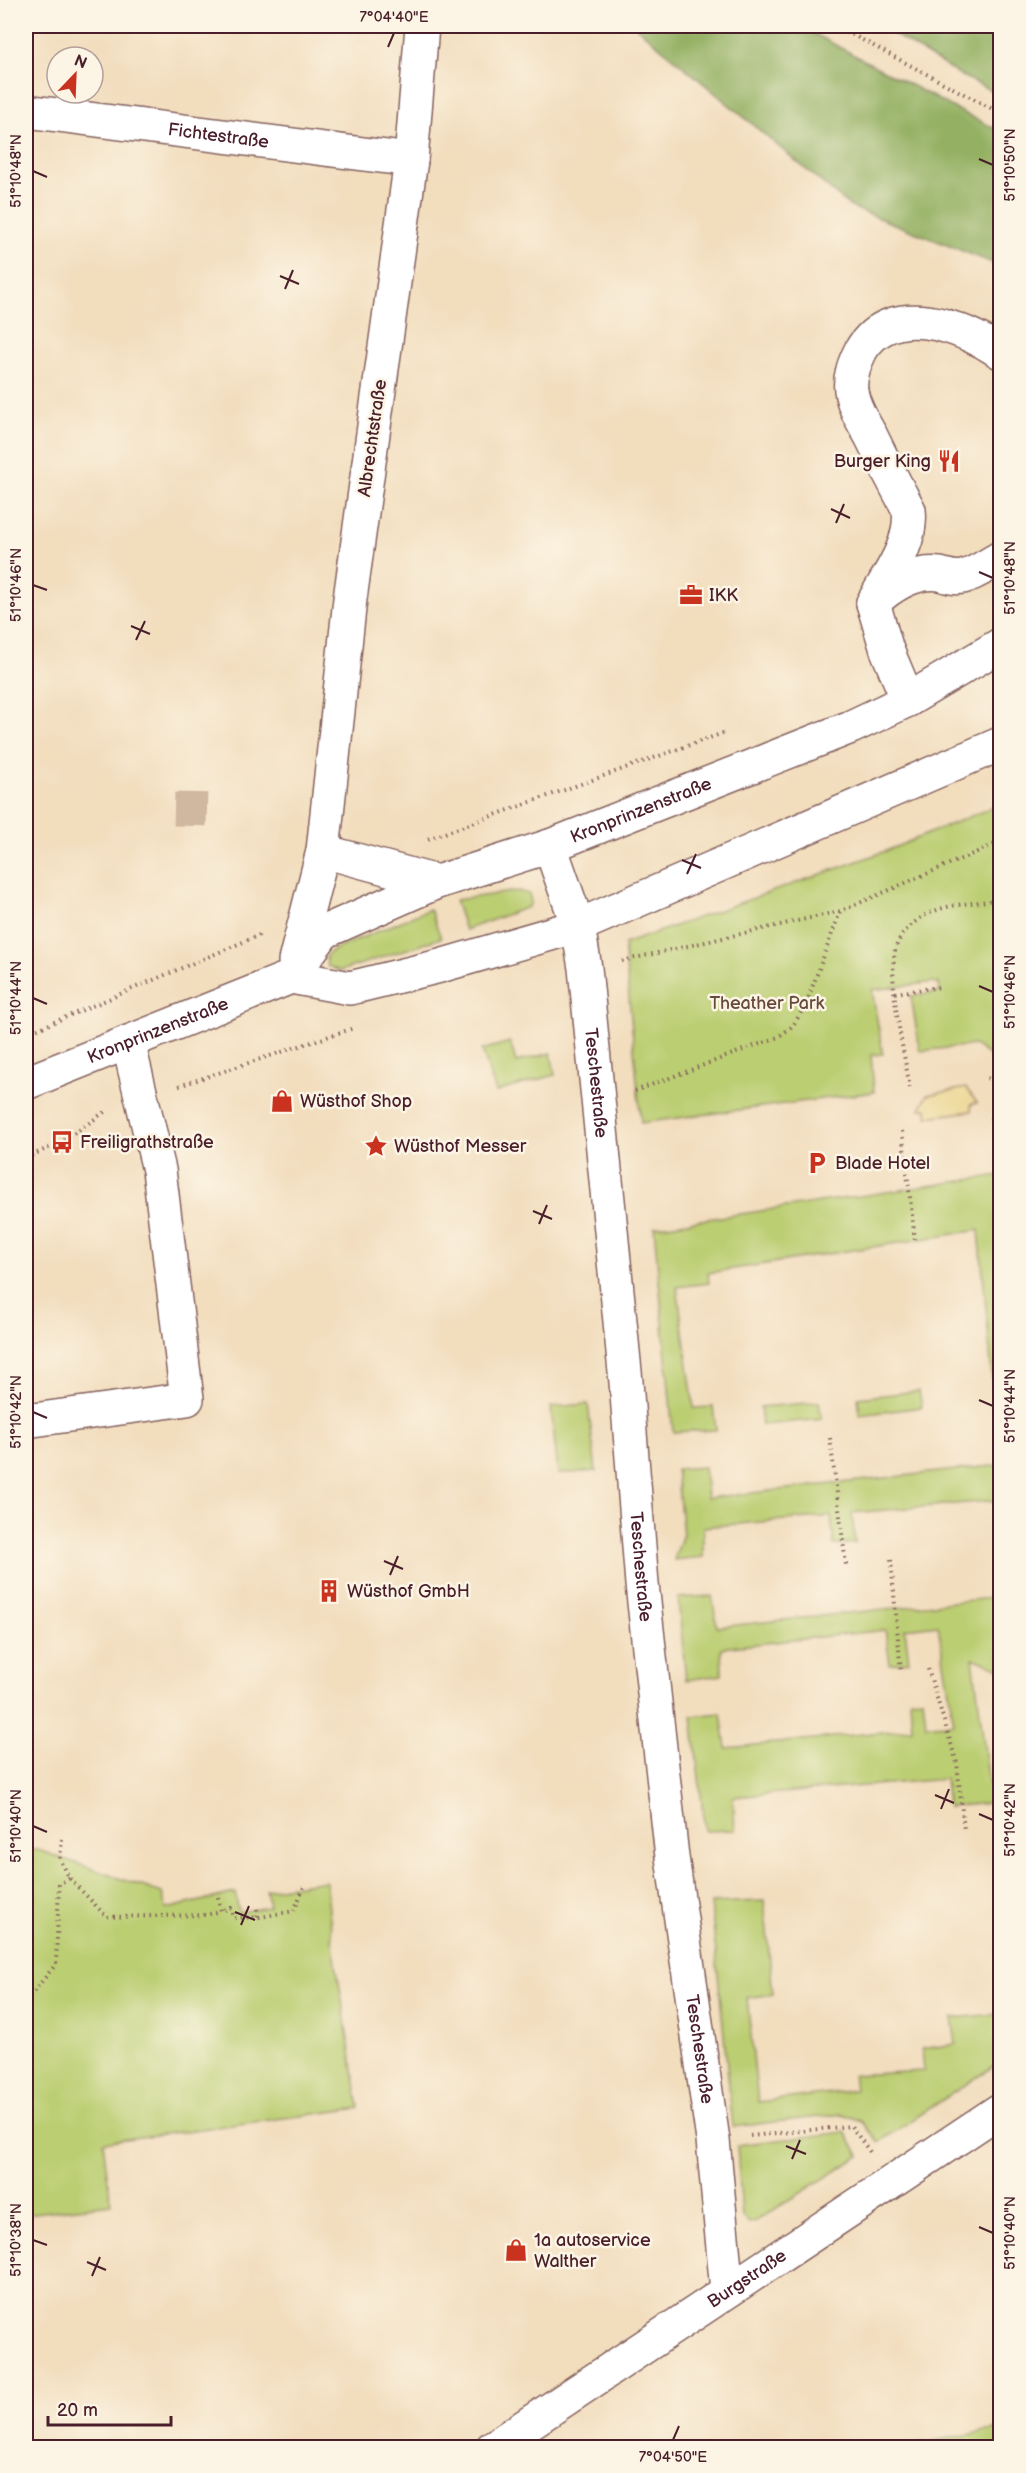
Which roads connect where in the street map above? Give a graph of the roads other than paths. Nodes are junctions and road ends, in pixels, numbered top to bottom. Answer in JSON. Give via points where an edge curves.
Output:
{"nodes":[{"id":1,"x":422,"y":26,"type":"edge"},
{"id":2,"x":26,"y":111,"type":"edge"},
{"id":3,"x":411,"y":160,"type":"junction"},
{"id":4,"x":1000,"y":352,"type":"edge"},
{"id":5,"x":1000,"y":558,"type":"edge"},
{"id":6,"x":873,"y":603,"type":"junction"},
{"id":7,"x":1000,"y":645,"type":"edge"},
{"id":8,"x":908,"y":700,"type":"junction"},
{"id":9,"x":1000,"y":744,"type":"edge"},
{"id":10,"x":550,"y":846,"type":"junction"},
{"id":11,"x":323,"y":851,"type":"junction"},
{"id":12,"x":437,"y":882,"type":"junction"},
{"id":13,"x":578,"y":926,"type":"junction"},
{"id":14,"x":291,"y":977,"type":"junction"},
{"id":15,"x":128,"y":1042,"type":"junction"},
{"id":16,"x":26,"y":1083,"type":"edge"},
{"id":17,"x":26,"y":1422,"type":"edge"},
{"id":18,"x":1000,"y":2110,"type":"edge"},
{"id":19,"x":727,"y":2291,"type":"junction"},
{"id":20,"x":492,"y":2448,"type":"edge"}],
"edges":[{"from":1,"to":3,"type":"main road","name":"Albrechtstraße"},
{"from":2,"to":3,"type":"main road","name":"Fichtestraße"},
{"from":3,"to":11,"type":"main road","name":"Albrechtstraße","via":[[350,600]]},
{"from":4,"to":6,"type":"main road","via":[[960,330],[917,320],[887,327],[868,339],[856,359],[851,383],[854,401],[909,510],[910,523],[905,544]]},
{"from":5,"to":6,"type":"main road","via":[[964,576],[912,578],[886,590]]},
{"from":6,"to":8,"type":"main road"},
{"from":7,"to":8,"type":"main road","name":"Kronprinzenstraße"},
{"from":8,"to":10,"type":"main road","name":"Kronprinzenstraße","via":[[851,727]]},
{"from":9,"to":13,"type":"main road"},
{"from":10,"to":12,"type":"main road","name":"Kronprinzenstraße"},
{"from":10,"to":13,"type":"main road","name":"Teschestraße"},
{"from":11,"to":12,"type":"main road"},
{"from":11,"to":14,"type":"main road","name":"Albrechtstraße"},
{"from":12,"to":14,"type":"main road","name":"Kronprinzenstraße","via":[[324,932]]},
{"from":13,"to":14,"type":"main road","via":[[350,988]]},
{"from":13,"to":19,"type":"main road","name":"Teschestraße","via":[[626,1382],[642,1584],[672,1857],[713,2140]]},
{"from":14,"to":15,"type":"main road","name":"Kronprinzenstraße"},
{"from":15,"to":16,"type":"main road","name":"Kronprinzenstraße"},
{"from":15,"to":17,"type":"main road","via":[[159,1170],[187,1399]]},
{"from":18,"to":19,"type":"main road","name":"Burgstraße"},
{"from":19,"to":20,"type":"main road","name":"Burgstraße"}]}
